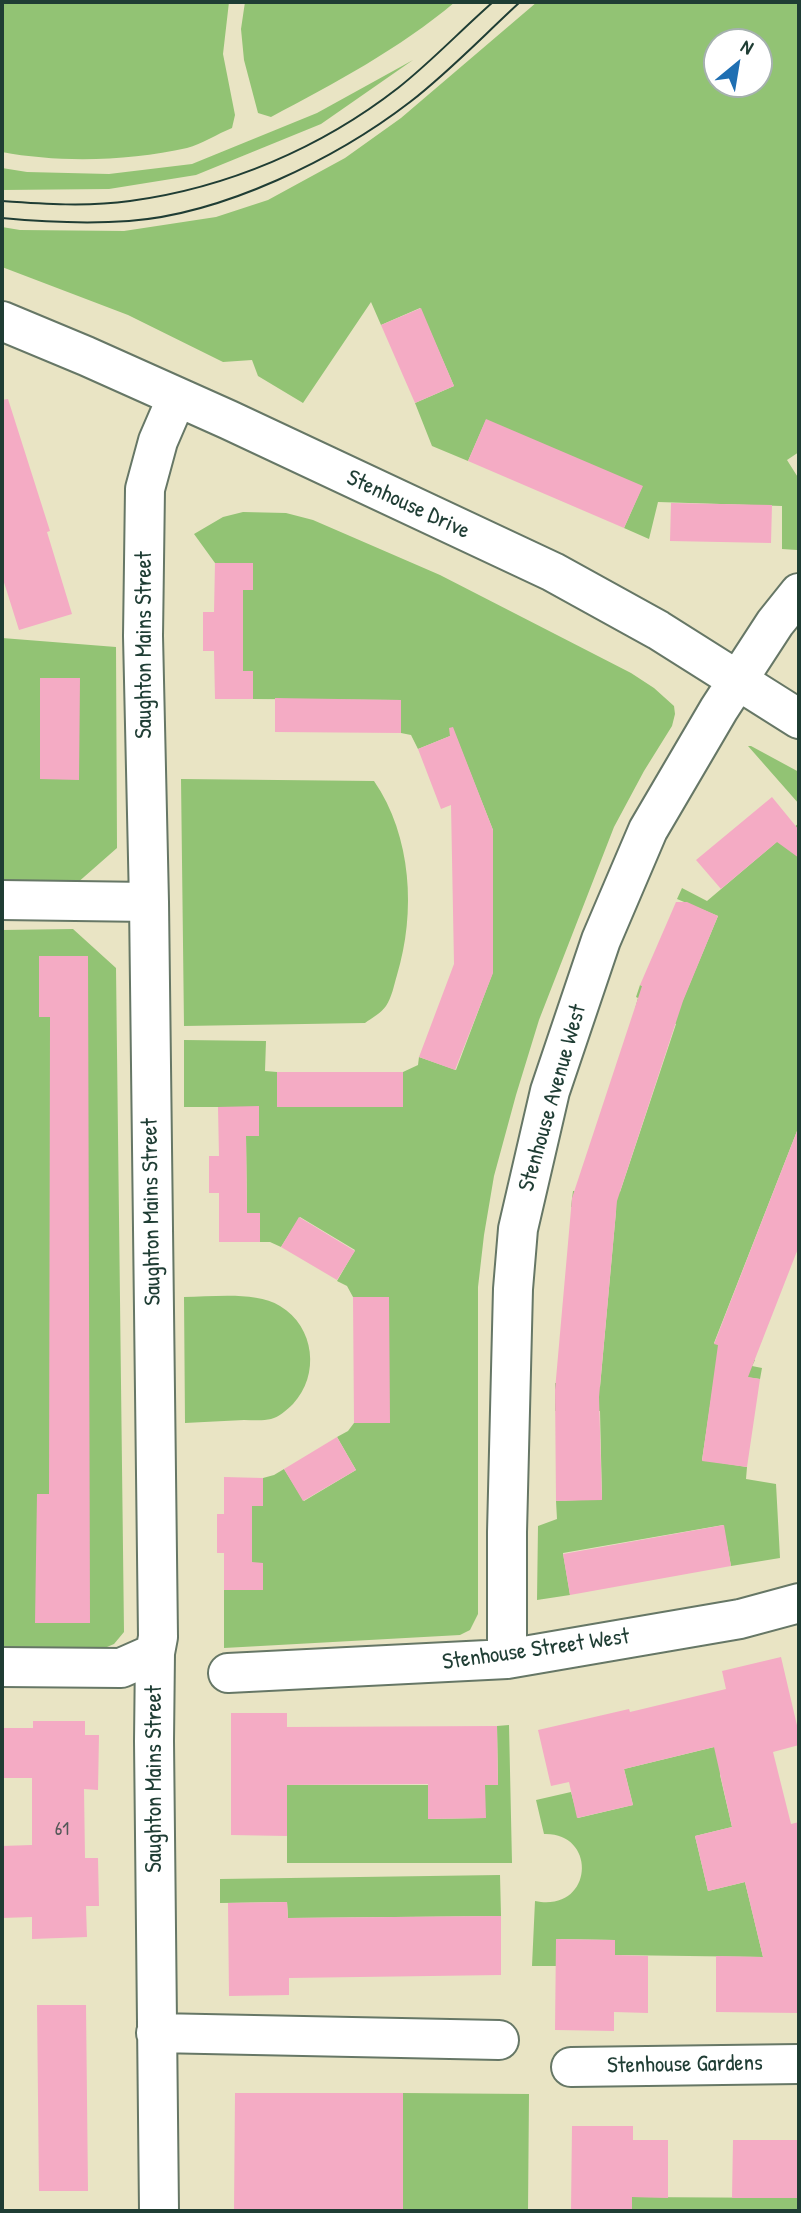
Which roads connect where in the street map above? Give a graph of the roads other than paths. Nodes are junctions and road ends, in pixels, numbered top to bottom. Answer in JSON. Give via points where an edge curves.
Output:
{"nodes":[{"id":1,"x":2,"y":321,"type":"edge"},
{"id":2,"x":177,"y":397,"type":"junction"},
{"id":3,"x":799,"y":593,"type":"edge"},
{"id":4,"x":738,"y":679,"type":"junction"},
{"id":5,"x":799,"y":719,"type":"edge"},
{"id":6,"x":2,"y":901,"type":"edge"},
{"id":7,"x":149,"y":902,"type":"junction"},
{"id":8,"x":799,"y":1603,"type":"edge"},
{"id":9,"x":155,"y":1653,"type":"junction"},
{"id":10,"x":507,"y":1659,"type":"junction"},
{"id":11,"x":2,"y":1667,"type":"edge"},
{"id":12,"x":228,"y":1673,"type":"dead end"},
{"id":13,"x":156,"y":2034,"type":"junction"},
{"id":14,"x":499,"y":2040,"type":"dead end"},
{"id":15,"x":799,"y":2064,"type":"edge"},
{"id":16,"x":571,"y":2067,"type":"dead end"},
{"id":17,"x":159,"y":2211,"type":"edge"}],
"edges":[{"from":1,"to":2,"type":"street","name":"Stenhouse Drive"},
{"from":2,"to":4,"type":"street","name":"Stenhouse Drive","via":[[553,572]]},
{"from":2,"to":7,"type":"street","name":"Saughton Mains Street","via":[[145,489]]},
{"from":3,"to":4,"type":"street","name":"Stenhouse Avenue West"},
{"from":4,"to":5,"type":"street","name":"Stenhouse Drive"},
{"from":4,"to":10,"type":"street","name":"Stenhouse Avenue West","via":[[649,830],[601,940],[550,1091],[526,1188],[513,1289]]},
{"from":6,"to":7,"type":"street"},
{"from":7,"to":9,"type":"street","name":"Saughton Mains Street"},
{"from":8,"to":10,"type":"street","name":"Stenhouse Street West","via":[[740,1619]]},
{"from":9,"to":11,"type":"street","via":[[121,1668]]},
{"from":9,"to":13,"type":"street","name":"Saughton Mains Street"},
{"from":10,"to":12,"type":"street","name":"Stenhouse Street West"},
{"from":13,"to":14,"type":"street"},
{"from":13,"to":17,"type":"street","name":"Saughton Mains Street"},
{"from":15,"to":16,"type":"street","name":"Stenhouse Gardens"}]}
